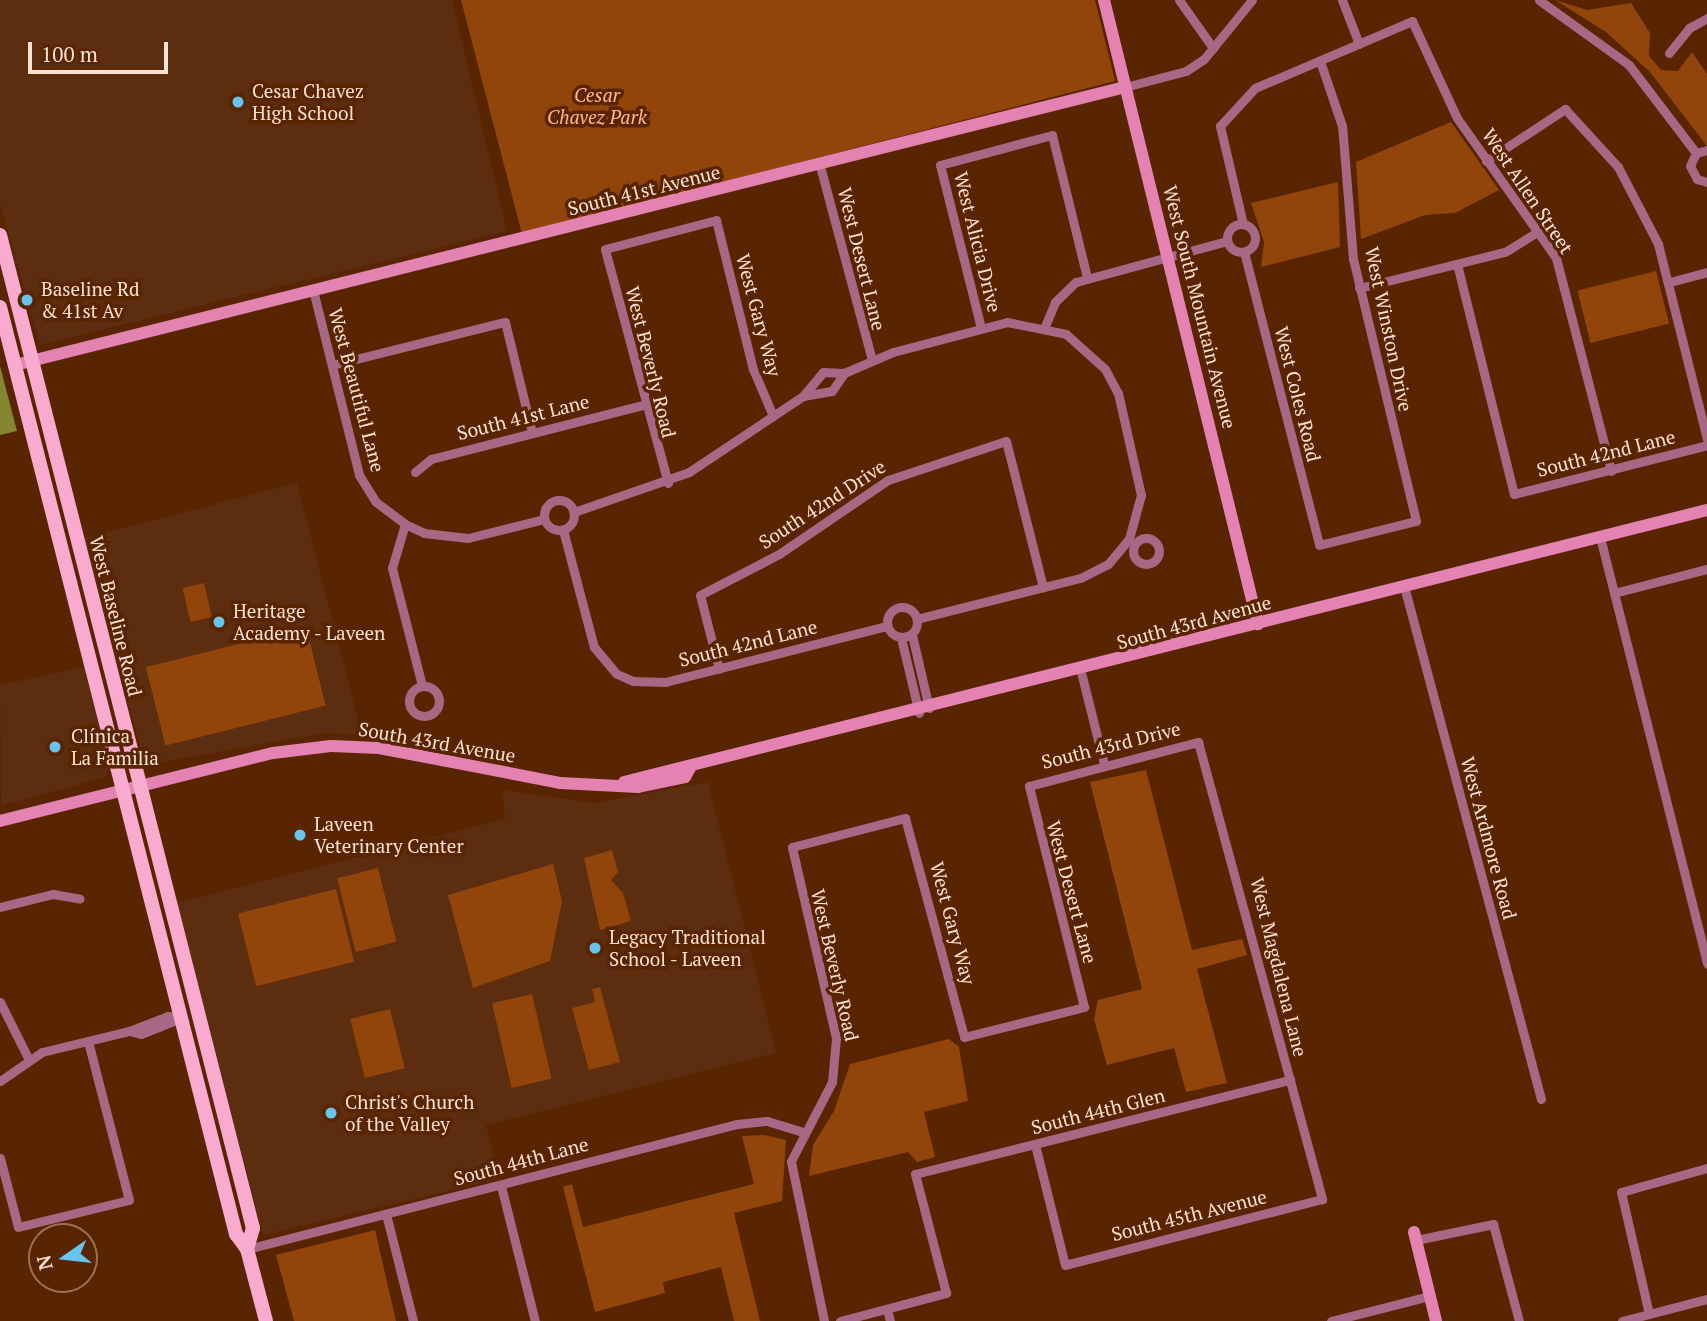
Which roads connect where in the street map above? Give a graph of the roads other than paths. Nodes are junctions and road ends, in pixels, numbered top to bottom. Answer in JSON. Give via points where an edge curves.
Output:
{"nodes":[{"id":1,"x":1104,"y":0,"type":"edge"},
{"id":2,"x":1180,"y":0,"type":"edge"},
{"id":3,"x":1252,"y":0,"type":"edge"},
{"id":4,"x":1342,"y":0,"type":"edge"},
{"id":5,"x":1539,"y":0,"type":"edge"},
{"id":6,"x":1707,"y":19,"type":"edge"},
{"id":7,"x":1359,"y":44,"type":"junction"},
{"id":8,"x":1213,"y":48,"type":"junction"},
{"id":9,"x":1669,"y":53,"type":"dead end"},
{"id":10,"x":1320,"y":61,"type":"junction"},
{"id":11,"x":1125,"y":86,"type":"junction"},
{"id":12,"x":1707,"y":150,"type":"edge"},
{"id":13,"x":1696,"y":153,"type":"junction"},
{"id":14,"x":1486,"y":161,"type":"junction"},
{"id":15,"x":820,"y":166,"type":"junction"},
{"id":16,"x":1707,"y":182,"type":"edge"},
{"id":17,"x":716,"y":220,"type":"joint"},
{"id":18,"x":1243,"y":224,"type":"junction"},
{"id":19,"x":1539,"y":231,"type":"junction"},
{"id":20,"x":0,"y":235,"type":"edge"},
{"id":21,"x":1227,"y":242,"type":"junction"},
{"id":22,"x":1244,"y":252,"type":"junction"},
{"id":23,"x":1168,"y":256,"type":"junction"},
{"id":24,"x":1457,"y":264,"type":"junction"},
{"id":25,"x":1707,"y":272,"type":"edge"},
{"id":26,"x":1087,"y":278,"type":"junction"},
{"id":27,"x":1670,"y":282,"type":"junction"},
{"id":28,"x":1359,"y":288,"type":"junction"},
{"id":29,"x":313,"y":290,"type":"junction"},
{"id":30,"x":0,"y":307,"type":"edge"},
{"id":31,"x":1045,"y":326,"type":"junction"},
{"id":32,"x":981,"y":328,"type":"junction"},
{"id":33,"x":872,"y":360,"type":"junction"},
{"id":34,"x":31,"y":361,"type":"junction"},
{"id":35,"x":15,"y":365,"type":"junction"},
{"id":36,"x":331,"y":365,"type":"junction"},
{"id":37,"x":844,"y":373,"type":"junction"},
{"id":38,"x":803,"y":396,"type":"junction"},
{"id":39,"x":643,"y":405,"type":"junction"},
{"id":40,"x":773,"y":416,"type":"junction"},
{"id":41,"x":532,"y":433,"type":"junction"},
{"id":42,"x":1707,"y":439,"type":"edge"},
{"id":43,"x":1707,"y":445,"type":"edge"},
{"id":44,"x":1611,"y":471,"type":"junction"},
{"id":45,"x":415,"y":472,"type":"dead end"},
{"id":46,"x":667,"y":483,"type":"junction"},
{"id":47,"x":1707,"y":510,"type":"edge"},
{"id":48,"x":574,"y":512,"type":"junction"},
{"id":49,"x":544,"y":519,"type":"junction"},
{"id":50,"x":1416,"y":521,"type":"joint"},
{"id":51,"x":405,"y":524,"type":"junction"},
{"id":52,"x":563,"y":530,"type":"junction"},
{"id":53,"x":1600,"y":537,"type":"junction"},
{"id":54,"x":1707,"y":569,"type":"edge"},
{"id":55,"x":1404,"y":586,"type":"junction"},
{"id":56,"x":1043,"y":587,"type":"junction"},
{"id":57,"x":1615,"y":593,"type":"junction"},
{"id":58,"x":917,"y":619,"type":"junction"},
{"id":59,"x":1258,"y":624,"type":"junction"},
{"id":60,"x":887,"y":626,"type":"junction"},
{"id":61,"x":912,"y":635,"type":"junction"},
{"id":62,"x":901,"y":638,"type":"junction"},
{"id":63,"x":719,"y":669,"type":"junction"},
{"id":64,"x":1082,"y":672,"type":"junction"},
{"id":65,"x":422,"y":686,"type":"dead end"},
{"id":66,"x":925,"y":711,"type":"junction"},
{"id":67,"x":1202,"y":743,"type":"joint"},
{"id":68,"x":1104,"y":764,"type":"junction"},
{"id":69,"x":1029,"y":786,"type":"joint"},
{"id":70,"x":130,"y":790,"type":"junction"},
{"id":71,"x":905,"y":818,"type":"joint"},
{"id":72,"x":0,"y":821,"type":"edge"},
{"id":73,"x":80,"y":899,"type":"dead end"},
{"id":74,"x":0,"y":907,"type":"edge"},
{"id":75,"x":1707,"y":964,"type":"edge"},
{"id":76,"x":0,"y":1002,"type":"edge"},
{"id":77,"x":181,"y":1017,"type":"junction"},
{"id":78,"x":964,"y":1037,"type":"joint"},
{"id":79,"x":88,"y":1041,"type":"junction"},
{"id":80,"x":28,"y":1058,"type":"junction"},
{"id":81,"x":1290,"y":1080,"type":"junction"},
{"id":82,"x":0,"y":1081,"type":"edge"},
{"id":83,"x":1541,"y":1099,"type":"dead end"},
{"id":84,"x":803,"y":1132,"type":"junction"},
{"id":85,"x":1035,"y":1145,"type":"junction"},
{"id":86,"x":0,"y":1158,"type":"edge"},
{"id":87,"x":1707,"y":1168,"type":"edge"},
{"id":88,"x":500,"y":1186,"type":"junction"},
{"id":89,"x":1322,"y":1199,"type":"joint"},
{"id":90,"x":386,"y":1214,"type":"junction"},
{"id":91,"x":1415,"y":1236,"type":"joint"},
{"id":92,"x":247,"y":1249,"type":"junction"},
{"id":93,"x":1430,"y":1296,"type":"junction"},
{"id":94,"x":1707,"y":1299,"type":"edge"},
{"id":95,"x":887,"y":1309,"type":"junction"},
{"id":96,"x":1649,"y":1314,"type":"junction"},
{"id":97,"x":1359,"y":1317,"type":"edge"},
{"id":98,"x":266,"y":1321,"type":"edge"},
{"id":99,"x":413,"y":1321,"type":"edge"},
{"id":100,"x":535,"y":1321,"type":"edge"},
{"id":101,"x":824,"y":1321,"type":"edge"},
{"id":102,"x":841,"y":1321,"type":"edge"},
{"id":103,"x":890,"y":1321,"type":"edge"},
{"id":104,"x":1331,"y":1321,"type":"edge"},
{"id":105,"x":1436,"y":1321,"type":"edge"},
{"id":106,"x":1519,"y":1321,"type":"edge"},
{"id":107,"x":1622,"y":1321,"type":"edge"}],
"edges":[{"from":1,"to":11,"type":"street","name":"West South Mountain Avenue"},
{"from":2,"to":8,"type":"street"},
{"from":3,"to":8,"type":"street","name":"South 41st Avenue"},
{"from":4,"to":7,"type":"street"},
{"from":5,"to":13,"type":"street","via":[[1629,65]]},
{"from":6,"to":9,"type":"street","via":[[1689,28]]},
{"from":7,"to":10,"type":"street"},
{"from":7,"to":14,"type":"street","name":"West Allen Street","via":[[1412,21],[1437,80]]},
{"from":8,"to":11,"type":"street","name":"South 41st Avenue","via":[[1186,71]]},
{"from":10,"to":18,"type":"street","name":"West Coles Road","via":[[1255,88],[1220,126]]},
{"from":10,"to":28,"type":"street","name":"West Winston Drive","via":[[1342,126]]},
{"from":11,"to":15,"type":"street","name":"South 41st Avenue"},
{"from":11,"to":23,"type":"street","name":"West South Mountain Avenue"},
{"from":12,"to":13,"type":"street"},
{"from":13,"to":16,"type":"street","via":[[1690,171]]},
{"from":14,"to":19,"type":"street","name":"West Allen Street"},
{"from":14,"to":27,"type":"street","via":[[1565,109],[1618,167],[1643,209]]},
{"from":15,"to":29,"type":"street","name":"South 41st Avenue"},
{"from":15,"to":33,"type":"street","name":"West Desert Lane"},
{"from":17,"to":39,"type":"street","name":"West Beverly Road","via":[[605,249]]},
{"from":17,"to":40,"type":"street","name":"West Gary Way","via":[[753,369]]},
{"from":18,"to":21,"type":"street","via":[[1230,228]]},
{"from":18,"to":22,"type":"street","name":"West Coles Road","via":[[1255,239]]},
{"from":19,"to":24,"type":"street","via":[[1505,252]]},
{"from":19,"to":44,"type":"street","name":"West Allen Street","via":[[1566,285]]},
{"from":20,"to":34,"type":"main road","name":"West Baseline Road"},
{"from":21,"to":22,"type":"street"},
{"from":21,"to":23,"type":"street"},
{"from":22,"to":50,"type":"street","name":"West Coles Road","via":[[1319,545]]},
{"from":23,"to":26,"type":"street"},
{"from":23,"to":59,"type":"street","name":"West South Mountain Avenue"},
{"from":24,"to":28,"type":"street"},
{"from":24,"to":44,"type":"street","name":"South 42nd Lane","via":[[1514,494]]},
{"from":25,"to":27,"type":"street"},
{"from":26,"to":31,"type":"street","via":[[1059,296]]},
{"from":26,"to":32,"type":"street","name":"West Alicia Drive","via":[[1052,135],[940,165]]},
{"from":27,"to":42,"type":"street"},
{"from":28,"to":50,"type":"street","name":"West Winston Drive"},
{"from":29,"to":34,"type":"street","name":"South 41st Avenue"},
{"from":29,"to":36,"type":"street","name":"West Beautiful Lane"},
{"from":30,"to":35,"type":"main road","name":"West Baseline Road"},
{"from":31,"to":32,"type":"street"},
{"from":31,"to":56,"type":"street","name":"South 42nd Lane","via":[[1081,344],[1118,393],[1141,495],[1132,541],[1095,572]]},
{"from":32,"to":33,"type":"street"},
{"from":33,"to":37,"type":"street"},
{"from":34,"to":35,"type":"street","name":"South 41st Avenue"},
{"from":34,"to":70,"type":"main road","name":"West Baseline Road"},
{"from":35,"to":70,"type":"main road","name":"West Baseline Road"},
{"from":36,"to":41,"type":"street","via":[[505,322]]},
{"from":36,"to":51,"type":"street","name":"West Beautiful Lane","via":[[359,475],[376,502]]},
{"from":37,"to":38,"type":"street","via":[[832,391]]},
{"from":37,"to":38,"type":"street","via":[[823,372]]},
{"from":38,"to":40,"type":"street"},
{"from":39,"to":41,"type":"street","name":"South 41st Lane"},
{"from":39,"to":46,"type":"street","name":"West Beverly Road"},
{"from":40,"to":46,"type":"street"},
{"from":41,"to":45,"type":"street","name":"South 41st Lane","via":[[431,459]]},
{"from":43,"to":44,"type":"street","name":"South 42nd Lane"},
{"from":46,"to":48,"type":"street"},
{"from":47,"to":53,"type":"street","name":"South 43rd Avenue"},
{"from":48,"to":49,"type":"street","name":"West Beautiful Lane","via":[[558,500],[546,508]]},
{"from":48,"to":52,"type":"street"},
{"from":49,"to":51,"type":"street","name":"West Beautiful Lane","via":[[468,538],[437,536]]},
{"from":49,"to":52,"type":"street"},
{"from":51,"to":65,"type":"street","via":[[393,568]]},
{"from":52,"to":63,"type":"street","name":"South 42nd Lane","via":[[594,647],[617,674],[647,684]]},
{"from":53,"to":55,"type":"street","name":"South 43rd Avenue"},
{"from":53,"to":57,"type":"street"},
{"from":54,"to":57,"type":"street"},
{"from":55,"to":59,"type":"street","name":"South 43rd Avenue"},
{"from":55,"to":83,"type":"street","name":"West Ardmore Road"},
{"from":56,"to":58,"type":"street","name":"South 42nd Lane"},
{"from":56,"to":63,"type":"street","name":"South 42nd Drive","via":[[1006,441],[888,480],[779,554],[700,595]]},
{"from":57,"to":75,"type":"street"},
{"from":58,"to":60,"type":"street","name":"South 42nd Lane","via":[[901,607],[890,613]]},
{"from":58,"to":61,"type":"street"},
{"from":59,"to":64,"type":"street","name":"South 43rd Avenue"},
{"from":60,"to":62,"type":"street"},
{"from":60,"to":63,"type":"street","name":"South 42nd Lane"},
{"from":61,"to":62,"type":"street"},
{"from":61,"to":66,"type":"street"},
{"from":62,"to":66,"type":"street"},
{"from":64,"to":66,"type":"street","name":"South 43rd Avenue"},
{"from":64,"to":68,"type":"street"},
{"from":66,"to":70,"type":"street","name":"South 43rd Avenue","via":[[690,768],[685,776],[638,787],[624,782],[560,783],[379,748],[331,746],[273,753]]},
{"from":67,"to":68,"type":"street","name":"South 43rd Drive"},
{"from":67,"to":81,"type":"street","name":"West Magdalena Lane"},
{"from":68,"to":69,"type":"street","name":"South 43rd Drive"},
{"from":69,"to":78,"type":"street","name":"West Desert Lane","via":[[1084,1007]]},
{"from":70,"to":72,"type":"street","name":"South 43rd Avenue"},
{"from":70,"to":77,"type":"main road","name":"West Baseline Road"},
{"from":70,"to":92,"type":"main road","name":"West Baseline Road","via":[[253,1228]]},
{"from":71,"to":78,"type":"street","name":"West Gary Way"},
{"from":71,"to":84,"type":"street","name":"West Beverly Road","via":[[792,847],[837,1047],[832,1082]]},
{"from":73,"to":74,"type":"street","via":[[53,894]]},
{"from":76,"to":80,"type":"street"},
{"from":77,"to":79,"type":"street","via":[[141,1034],[129,1031]]},
{"from":77,"to":92,"type":"main road","name":"West Baseline Road","via":[[236,1234]]},
{"from":79,"to":80,"type":"street"},
{"from":79,"to":86,"type":"street","via":[[129,1200],[18,1227]]},
{"from":80,"to":82,"type":"street"},
{"from":81,"to":85,"type":"street","name":"South 44th Glen"},
{"from":81,"to":89,"type":"street","name":"West Magdalena Lane"},
{"from":84,"to":88,"type":"street","name":"South 44th Lane","via":[[750,1121]]},
{"from":84,"to":101,"type":"street","name":"West Beverly Road","via":[[791,1177]]},
{"from":85,"to":89,"type":"street","name":"South 45th Avenue","via":[[1065,1265]]},
{"from":85,"to":95,"type":"street","name":"South 44th Glen","via":[[915,1174],[946,1293]]},
{"from":87,"to":96,"type":"street","via":[[1621,1192]]},
{"from":88,"to":90,"type":"street","name":"South 44th Lane"},
{"from":88,"to":100,"type":"street"},
{"from":90,"to":92,"type":"street","name":"South 44th Lane"},
{"from":90,"to":99,"type":"street"},
{"from":91,"to":93,"type":"street"},
{"from":91,"to":106,"type":"street","via":[[1493,1224]]},
{"from":92,"to":98,"type":"main road","name":"West Baseline Road"},
{"from":93,"to":97,"type":"street"},
{"from":93,"to":105,"type":"street"},
{"from":94,"to":96,"type":"street"},
{"from":95,"to":102,"type":"street"},
{"from":95,"to":103,"type":"street"},
{"from":96,"to":107,"type":"street"},
{"from":97,"to":104,"type":"street"}]}
